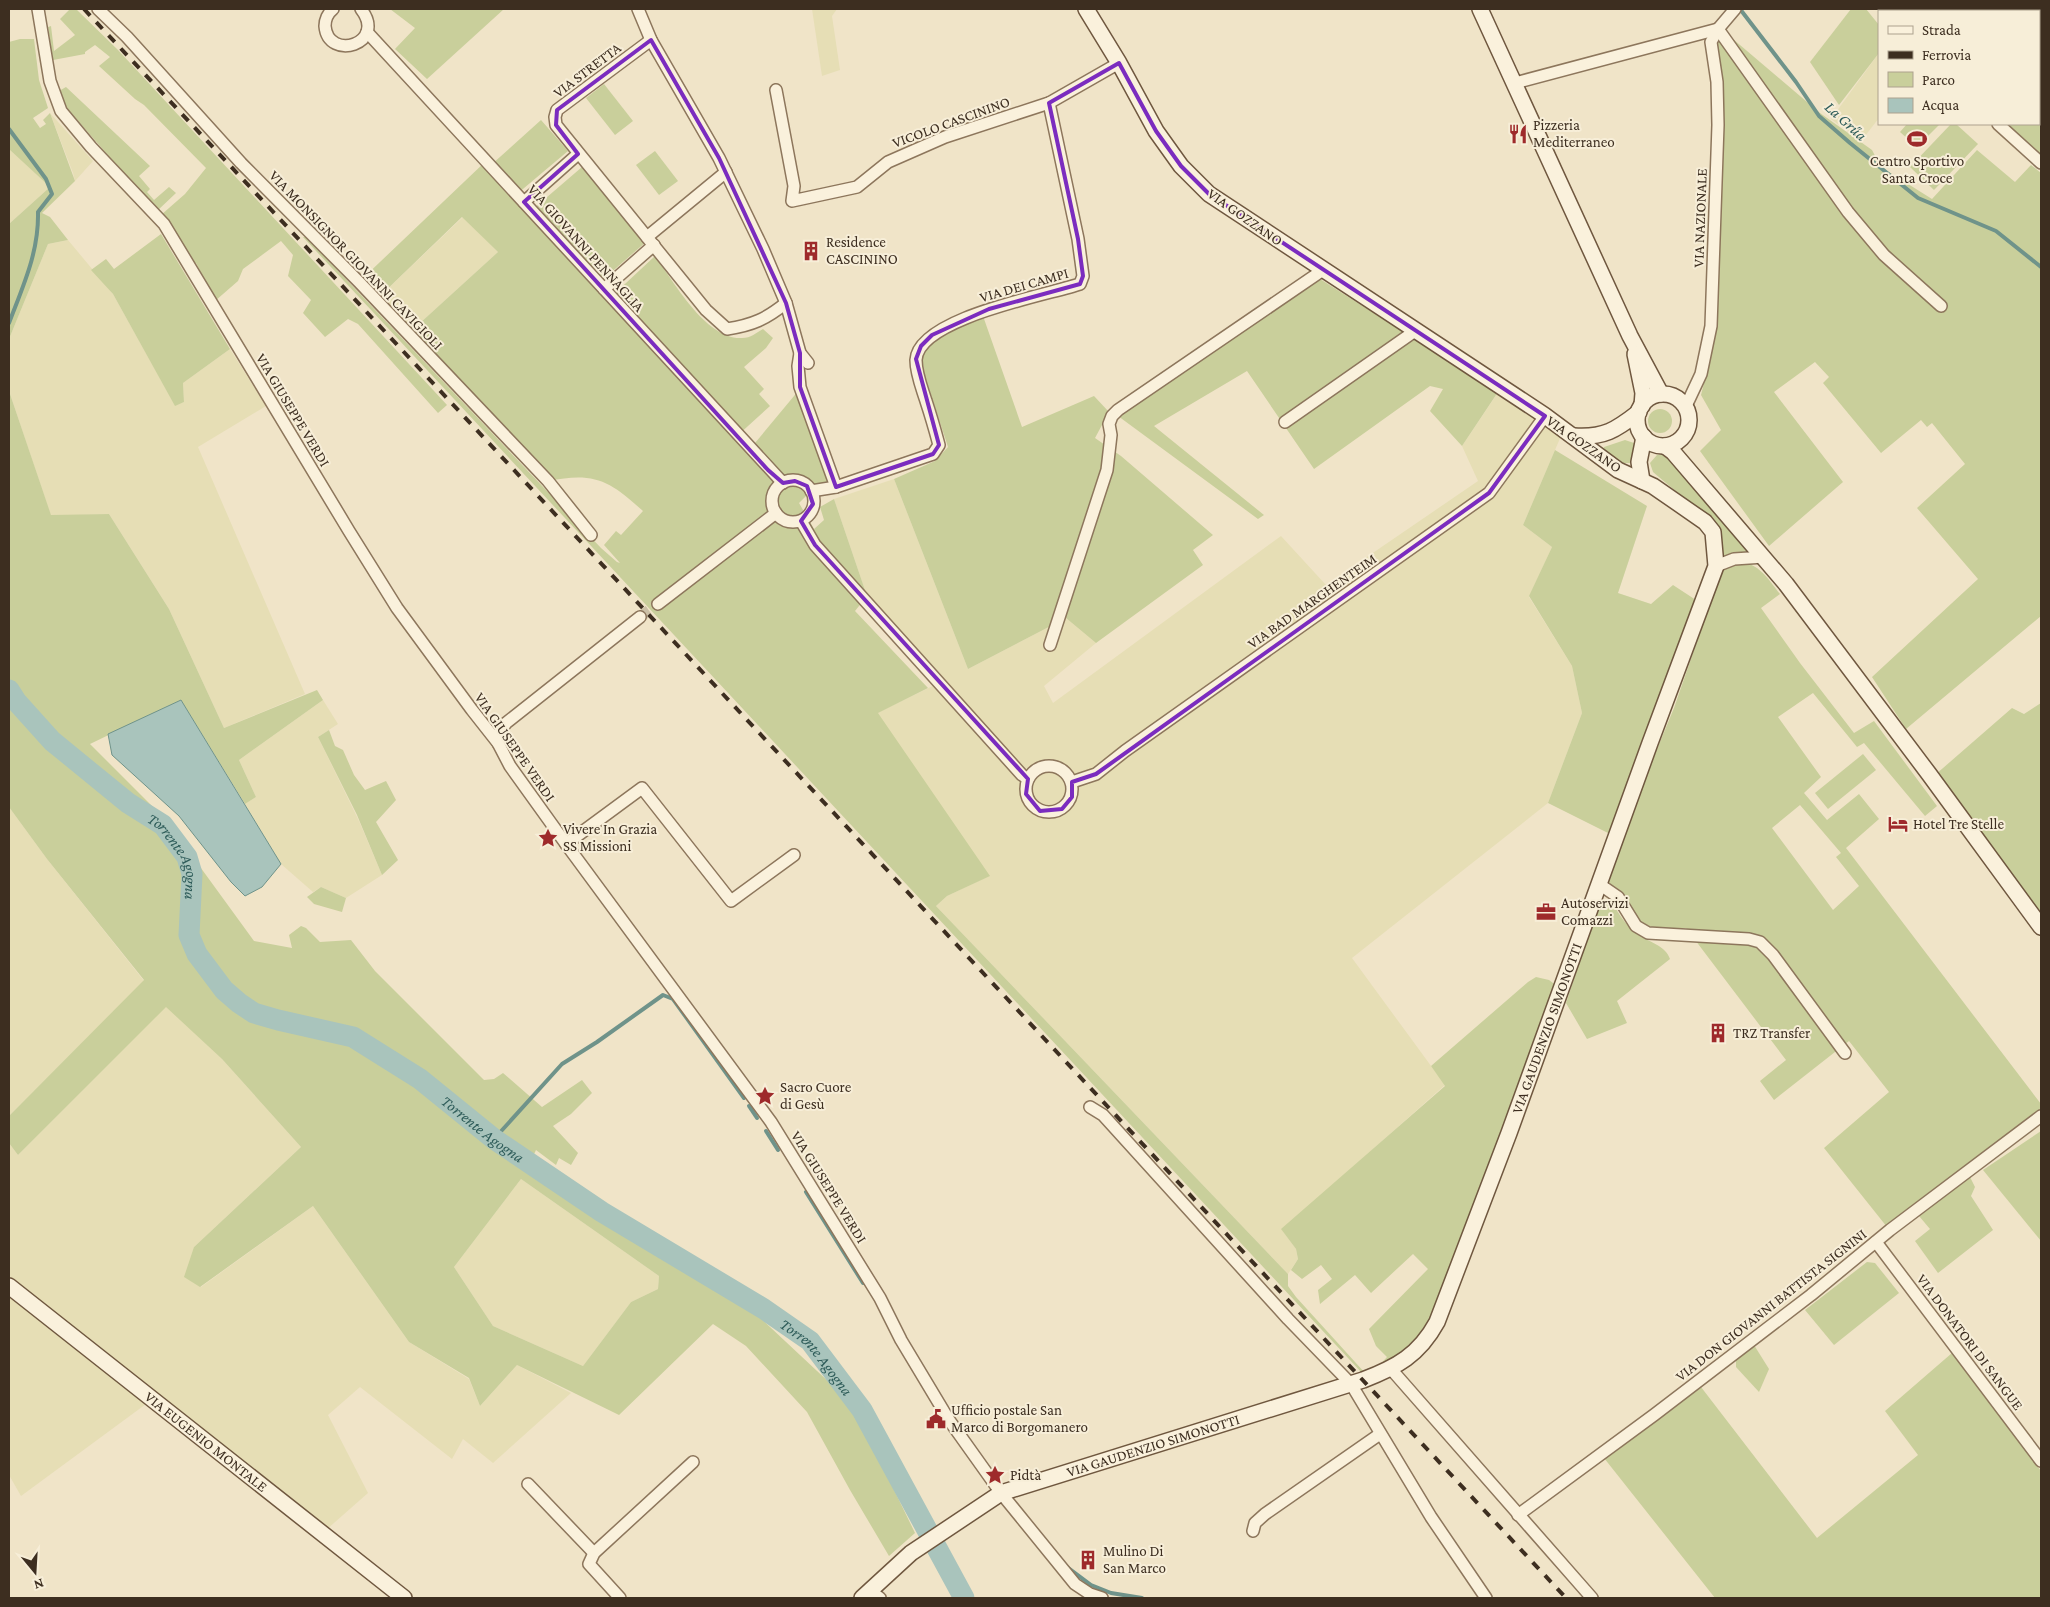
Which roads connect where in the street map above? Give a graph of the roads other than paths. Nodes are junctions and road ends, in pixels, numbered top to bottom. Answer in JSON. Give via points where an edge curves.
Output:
{"nodes":[{"id":1,"x":38,"y":9,"type":"edge"},
{"id":2,"x":98,"y":9,"type":"edge"},
{"id":3,"x":333,"y":9,"type":"edge"},
{"id":4,"x":361,"y":9,"type":"edge"},
{"id":5,"x":638,"y":9,"type":"edge"},
{"id":6,"x":1086,"y":9,"type":"edge"},
{"id":7,"x":1480,"y":9,"type":"edge"},
{"id":8,"x":1734,"y":9,"type":"edge"},
{"id":9,"x":1718,"y":29,"type":"junction"},
{"id":10,"x":367,"y":32,"type":"junction"},
{"id":11,"x":651,"y":40,"type":"junction"},
{"id":12,"x":1119,"y":63,"type":"junction"},
{"id":13,"x":1515,"y":83,"type":"junction"},
{"id":14,"x":776,"y":90,"type":"dead end"},
{"id":15,"x":1049,"y":103,"type":"junction"},
{"id":16,"x":2001,"y":125,"type":"edge"},
{"id":17,"x":578,"y":154,"type":"junction"},
{"id":18,"x":2041,"y":163,"type":"edge"},
{"id":19,"x":726,"y":172,"type":"junction"},
{"id":20,"x":524,"y":202,"type":"junction"},
{"id":21,"x":651,"y":241,"type":"junction"},
{"id":22,"x":1323,"y":270,"type":"junction"},
{"id":23,"x":604,"y":289,"type":"junction"},
{"id":24,"x":786,"y":303,"type":"junction"},
{"id":25,"x":1941,"y":306,"type":"dead end"},
{"id":26,"x":1416,"y":331,"type":"junction"},
{"id":27,"x":1630,"y":336,"type":"junction"},
{"id":28,"x":800,"y":353,"type":"junction"},
{"id":29,"x":808,"y":363,"type":"dead end"},
{"id":30,"x":1661,"y":394,"type":"junction"},
{"id":31,"x":1686,"y":406,"type":"junction"},
{"id":32,"x":1640,"y":409,"type":"junction"},
{"id":33,"x":1545,"y":416,"type":"junction"},
{"id":34,"x":1285,"y":422,"type":"dead end"},
{"id":35,"x":1574,"y":436,"type":"junction"},
{"id":36,"x":1682,"y":438,"type":"junction"},
{"id":37,"x":1651,"y":440,"type":"junction"},
{"id":38,"x":783,"y":483,"type":"junction"},
{"id":39,"x":1648,"y":483,"type":"junction"},
{"id":40,"x":1699,"y":483,"type":"junction"},
{"id":41,"x":836,"y":487,"type":"junction"},
{"id":42,"x":811,"y":491,"type":"junction"},
{"id":43,"x":776,"y":514,"type":"junction"},
{"id":44,"x":801,"y":521,"type":"junction"},
{"id":45,"x":591,"y":535,"type":"dead end"},
{"id":46,"x":1715,"y":547,"type":"joint"},
{"id":47,"x":1764,"y":557,"type":"junction"},
{"id":48,"x":1716,"y":566,"type":"junction"},
{"id":49,"x":660,"y":602,"type":"tunnel mouth"},
{"id":50,"x":640,"y":617,"type":"tunnel mouth"},
{"id":51,"x":1050,"y":645,"type":"dead end"},
{"id":52,"x":498,"y":743,"type":"junction"},
{"id":53,"x":1028,"y":779,"type":"junction"},
{"id":54,"x":1072,"y":782,"type":"junction"},
{"id":55,"x":566,"y":844,"type":"junction"},
{"id":56,"x":794,"y":855,"type":"dead end"},
{"id":57,"x":1599,"y":884,"type":"junction"},
{"id":58,"x":2041,"y":927,"type":"edge"},
{"id":59,"x":1845,"y":1053,"type":"dead end"},
{"id":60,"x":1090,"y":1107,"type":"dead end"},
{"id":61,"x":2041,"y":1116,"type":"edge"},
{"id":62,"x":1876,"y":1242,"type":"junction"},
{"id":63,"x":9,"y":1286,"type":"edge"},
{"id":64,"x":1391,"y":1369,"type":"junction"},
{"id":65,"x":1351,"y":1384,"type":"junction"},
{"id":66,"x":1380,"y":1434,"type":"junction"},
{"id":67,"x":2041,"y":1461,"type":"edge"},
{"id":68,"x":693,"y":1462,"type":"dead end"},
{"id":69,"x":528,"y":1484,"type":"dead end"},
{"id":70,"x":1001,"y":1492,"type":"junction"},
{"id":71,"x":1518,"y":1515,"type":"junction"},
{"id":72,"x":1253,"y":1531,"type":"dead end"},
{"id":73,"x":594,"y":1553,"type":"junction"},
{"id":74,"x":871,"y":1596,"type":"edge"},
{"id":75,"x":404,"y":1598,"type":"edge"},
{"id":76,"x":620,"y":1598,"type":"edge"},
{"id":77,"x":1102,"y":1598,"type":"edge"},
{"id":78,"x":1486,"y":1598,"type":"edge"},
{"id":79,"x":1592,"y":1598,"type":"edge"}],
"edges":[{"from":1,"to":52,"type":"street","name":"VIA GIUSEPPE VERDI","via":[[50,81],[61,111],[164,224],[397,608]]},
{"from":2,"to":45,"type":"street","name":"VIA MONSIGNOR GIOVANNI CAVIGIOLI","via":[[241,163],[548,481]]},
{"from":3,"to":10,"type":"street","via":[[325,27],[333,41],[348,46],[363,39]]},
{"from":4,"to":10,"type":"street","via":[[366,15]]},
{"from":5,"to":11,"type":"street"},
{"from":6,"to":12,"type":"street","name":"VIA GOZZANO"},
{"from":7,"to":13,"type":"street"},
{"from":8,"to":9,"type":"street","name":"VIA NAZIONALE"},
{"from":9,"to":13,"type":"street"},
{"from":9,"to":25,"type":"street","via":[[1848,212],[1884,255]]},
{"from":9,"to":31,"type":"street","name":"VIA NAZIONALE","via":[[1711,42],[1717,82],[1718,125],[1711,326],[1701,374]]},
{"from":10,"to":20,"type":"street","name":"VIA GIOVANNI PENNAGLIA"},
{"from":11,"to":17,"type":"street","name":"VIA STRETTA","via":[[557,110],[556,124]]},
{"from":11,"to":19,"type":"street"},
{"from":12,"to":15,"type":"street","name":"VICOLO CASCININO"},
{"from":12,"to":22,"type":"street","name":"VIA GOZZANO","via":[[1156,131],[1181,166],[1209,194]]},
{"from":13,"to":27,"type":"street"},
{"from":14,"to":15,"type":"street","name":"VICOLO CASCININO","via":[[794,186],[792,201],[857,187],[888,162],[946,137]]},
{"from":15,"to":41,"type":"street","name":"VIA DEI CAMPI","via":[[1083,276],[1080,284],[1018,299],[932,335],[921,346],[916,359],[938,445],[933,454]]},
{"from":16,"to":18,"type":"street"},
{"from":17,"to":20,"type":"street"},
{"from":17,"to":21,"type":"street","name":"VIA STRETTA"},
{"from":19,"to":21,"type":"street"},
{"from":19,"to":24,"type":"street"},
{"from":20,"to":23,"type":"street","name":"VIA GIOVANNI PENNAGLIA"},
{"from":21,"to":23,"type":"street"},
{"from":21,"to":24,"type":"street","name":"VIA STRETTA","via":[[706,310],[727,329],[767,318]]},
{"from":22,"to":26,"type":"street","name":"VIA GOZZANO"},
{"from":22,"to":51,"type":"street","via":[[1112,416],[1107,470]]},
{"from":23,"to":38,"type":"street","name":"VIA GIOVANNI PENNAGLIA"},
{"from":24,"to":28,"type":"street"},
{"from":26,"to":33,"type":"street","name":"VIA GOZZANO"},
{"from":26,"to":34,"type":"street"},
{"from":27,"to":30,"type":"street"},
{"from":27,"to":32,"type":"street","via":[[1643,393]]},
{"from":28,"to":29,"type":"street"},
{"from":28,"to":41,"type":"street","via":[[800,387]]},
{"from":30,"to":31,"type":"street","via":[[1675,396]]},
{"from":30,"to":32,"type":"street","via":[[1653,396]]},
{"from":31,"to":36,"type":"street","via":[[1689,426]]},
{"from":32,"to":35,"type":"street","via":[[1610,432],[1591,437]]},
{"from":32,"to":37,"type":"street","via":[[1638,418]]},
{"from":33,"to":35,"type":"street","name":"VIA GOZZANO"},
{"from":33,"to":54,"type":"street","name":"VIA BAD MARGHENTEIM","via":[[1490,493],[1096,774]]},
{"from":35,"to":37,"type":"street","via":[[1587,442]]},
{"from":35,"to":39,"type":"street","name":"VIA GOZZANO","via":[[1618,470]]},
{"from":36,"to":37,"type":"street","via":[[1677,442]]},
{"from":36,"to":40,"type":"street"},
{"from":37,"to":39,"type":"street","via":[[1639,462],[1639,469]]},
{"from":37,"to":40,"type":"street"},
{"from":38,"to":42,"type":"street","via":[[801,482]]},
{"from":38,"to":43,"type":"street","via":[[774,493]]},
{"from":39,"to":46,"type":"street","name":"VIA GOZZANO","via":[[1705,522],[1713,532]]},
{"from":40,"to":47,"type":"street"},
{"from":41,"to":42,"type":"street","name":"VIA DEI CAMPI"},
{"from":42,"to":44,"type":"street","via":[[814,504]]},
{"from":43,"to":44,"type":"street","via":[[787,522]]},
{"from":43,"to":49,"type":"street"},
{"from":44,"to":53,"type":"street","via":[[815,545]]},
{"from":46,"to":48,"type":"street","name":"VIA GAUDENZIO SIMONOTTI"},
{"from":47,"to":48,"type":"street","via":[[1734,559]]},
{"from":47,"to":58,"type":"street","via":[[1896,729]]},
{"from":48,"to":57,"type":"street","name":"VIA GAUDENZIO SIMONOTTI"},
{"from":50,"to":52,"type":"street","via":[[506,723]]},
{"from":52,"to":55,"type":"street","name":"VIA GIUSEPPE VERDI","via":[[510,766]]},
{"from":53,"to":54,"type":"street","via":[[1033,772],[1047,766],[1062,769]]},
{"from":53,"to":54,"type":"street","via":[[1026,794],[1029,801],[1034,807],[1048,812],[1055,812],[1068,804],[1072,797]]},
{"from":55,"to":56,"type":"street","via":[[642,788],[731,901]]},
{"from":55,"to":70,"type":"street","name":"VIA GIUSEPPE VERDI","via":[[771,1122],[880,1298],[935,1398]]},
{"from":57,"to":59,"type":"street","via":[[1618,897],[1636,926],[1648,933],[1760,942]]},
{"from":57,"to":64,"type":"street","name":"VIA GAUDENZIO SIMONOTTI","via":[[1437,1322],[1418,1349]]},
{"from":60,"to":65,"type":"street","via":[[1103,1115]]},
{"from":61,"to":62,"type":"street","name":"VIA DON GIOVANNI BATTISTA SIGNINI"},
{"from":62,"to":67,"type":"street","name":"VIA DONATORI DI SANGUE"},
{"from":62,"to":71,"type":"street","name":"VIA DON GIOVANNI BATTISTA SIGNINI","via":[[1678,1397]]},
{"from":63,"to":75,"type":"street","name":"VIA EUGENIO MONTALE"},
{"from":64,"to":65,"type":"street","name":"VIA GAUDENZIO SIMONOTTI"},
{"from":64,"to":71,"type":"street"},
{"from":65,"to":66,"type":"street"},
{"from":65,"to":70,"type":"street","name":"VIA GAUDENZIO SIMONOTTI"},
{"from":66,"to":72,"type":"street","via":[[1265,1514]]},
{"from":66,"to":78,"type":"street"},
{"from":68,"to":73,"type":"street"},
{"from":69,"to":73,"type":"street"},
{"from":70,"to":74,"type":"street","name":"VIA GAUDENZIO SIMONOTTI","via":[[911,1552]]},
{"from":70,"to":77,"type":"street","name":"VIA GIUSEPPE VERDI","via":[[1074,1584]]},
{"from":71,"to":79,"type":"street"},
{"from":73,"to":76,"type":"street","via":[[589,1564]]}]}
